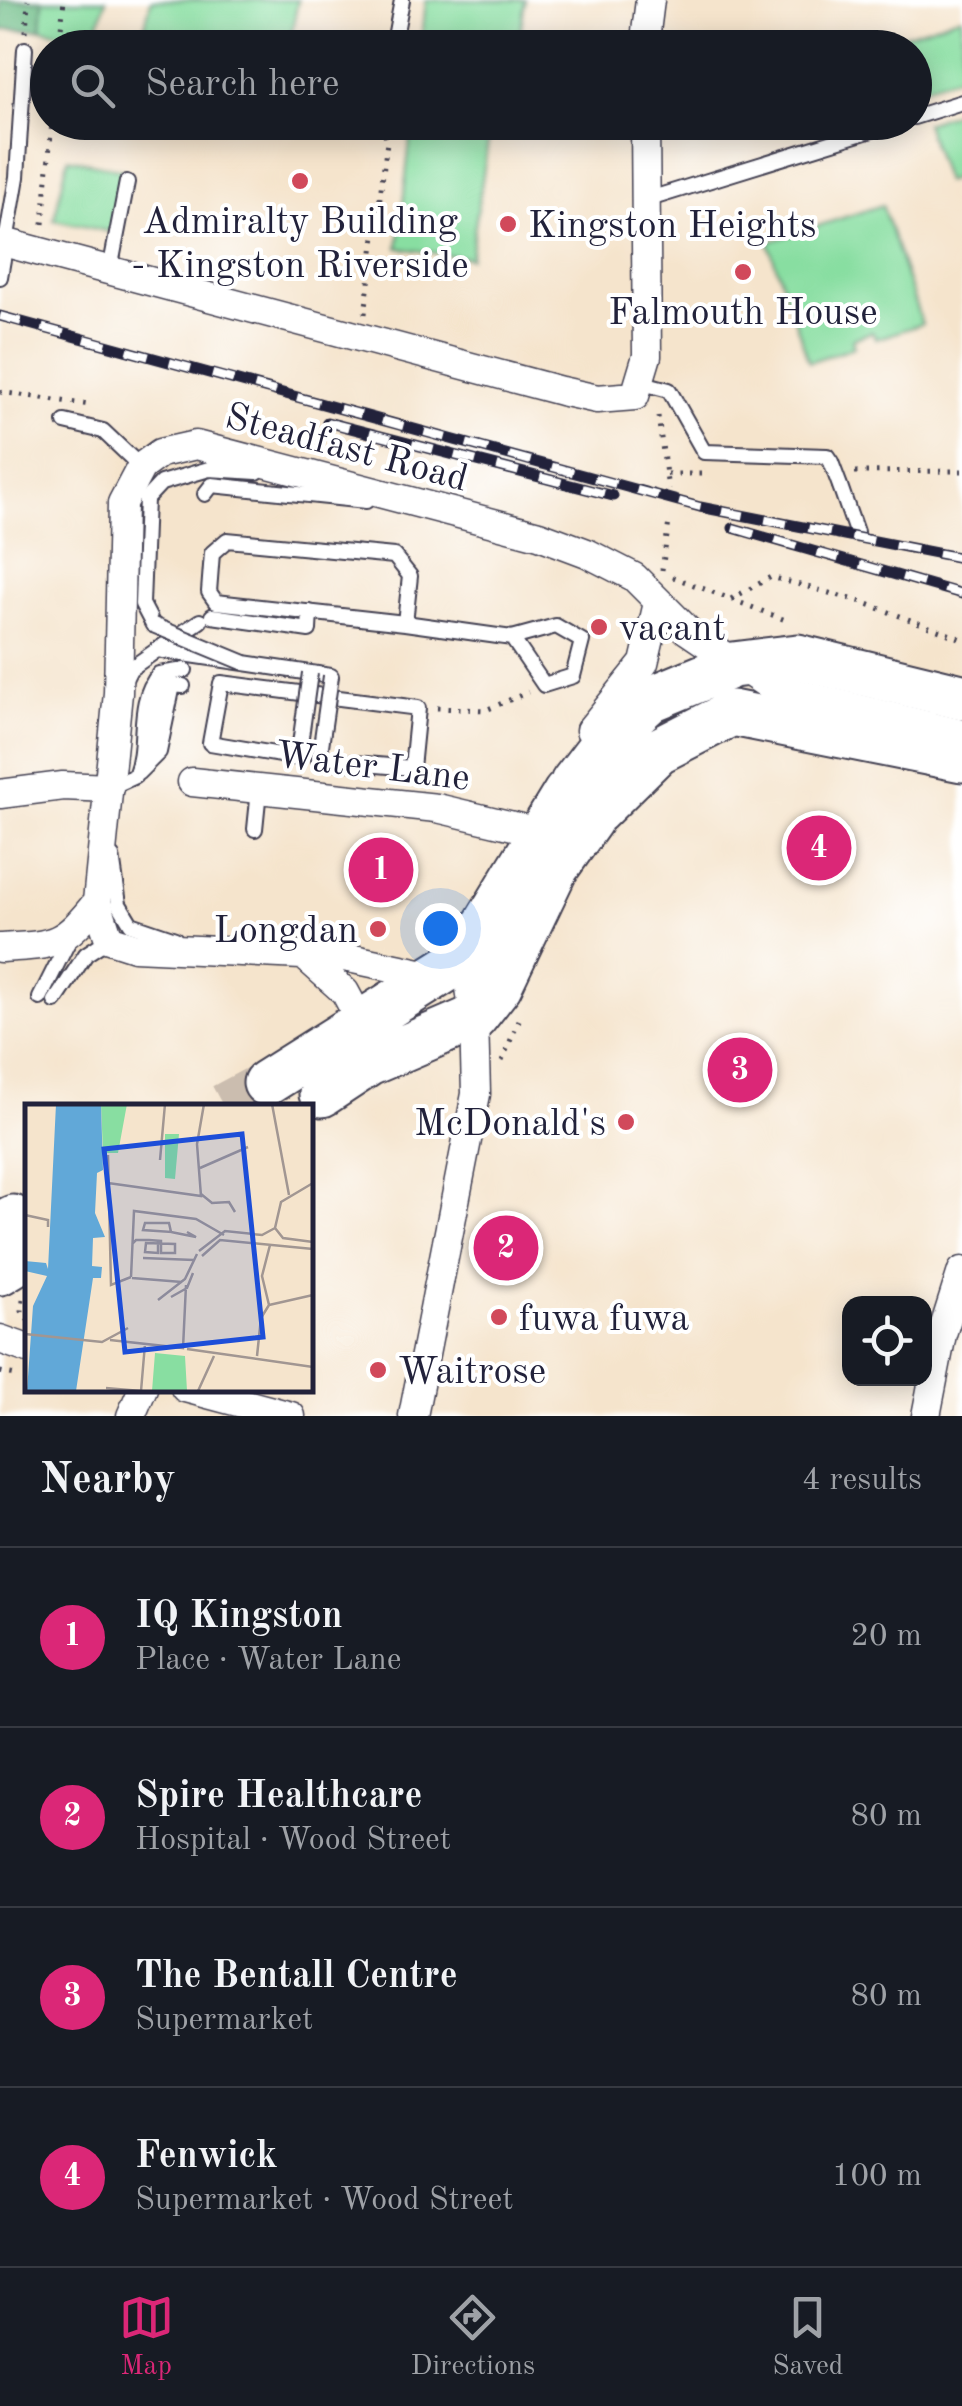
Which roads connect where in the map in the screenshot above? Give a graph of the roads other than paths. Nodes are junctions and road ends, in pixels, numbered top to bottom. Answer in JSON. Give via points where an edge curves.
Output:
{"nodes":[{"id":1,"x":402,"y":0,"type":"edge"},
{"id":2,"x":650,"y":0,"type":"edge"},
{"id":3,"x":396,"y":30,"type":"edge"},
{"id":4,"x":646,"y":30,"type":"edge"},
{"id":5,"x":26,"y":50,"type":"road end"},
{"id":6,"x":962,"y":102,"type":"edge"},
{"id":7,"x":932,"y":111,"type":"edge"},
{"id":8,"x":645,"y":140,"type":"edge"},
{"id":9,"x":840,"y":140,"type":"edge"},
{"id":10,"x":127,"y":182,"type":"dead end"},
{"id":11,"x":646,"y":200,"type":"junction"},
{"id":12,"x":6,"y":242,"type":"junction"},
{"id":13,"x":110,"y":270,"type":"junction"},
{"id":14,"x":0,"y":277,"type":"edge"},
{"id":15,"x":637,"y":389,"type":"junction"},
{"id":16,"x":65,"y":422,"type":"dead end"},
{"id":17,"x":142,"y":467,"type":"junction"},
{"id":18,"x":297,"y":475,"type":"junction"},
{"id":19,"x":205,"y":494,"type":"dead end"},
{"id":20,"x":416,"y":503,"type":"junction"},
{"id":21,"x":856,"y":532,"type":"dead end"},
{"id":22,"x":658,"y":603,"type":"junction"},
{"id":23,"x":310,"y":612,"type":"junction"},
{"id":24,"x":406,"y":623,"type":"junction"},
{"id":25,"x":512,"y":638,"type":"junction"},
{"id":26,"x":157,"y":650,"type":"junction"},
{"id":27,"x":245,"y":662,"type":"junction"},
{"id":28,"x":733,"y":665,"type":"junction"},
{"id":29,"x":185,"y":670,"type":"dead end"},
{"id":30,"x":310,"y":672,"type":"junction"},
{"id":31,"x":178,"y":686,"type":"dead end"},
{"id":32,"x":118,"y":693,"type":"junction"},
{"id":33,"x":962,"y":697,"type":"edge"},
{"id":34,"x":962,"y":734,"type":"edge"},
{"id":35,"x":962,"y":759,"type":"edge"},
{"id":36,"x":136,"y":776,"type":"junction"},
{"id":37,"x":192,"y":782,"type":"dead end"},
{"id":38,"x":259,"y":790,"type":"junction"},
{"id":39,"x":573,"y":792,"type":"junction"},
{"id":40,"x":0,"y":794,"type":"edge"},
{"id":41,"x":108,"y":797,"type":"junction"},
{"id":42,"x":256,"y":829,"type":"dead end"},
{"id":43,"x":534,"y":830,"type":"junction"},
{"id":44,"x":97,"y":902,"type":"junction"},
{"id":45,"x":74,"y":930,"type":"junction"},
{"id":46,"x":109,"y":939,"type":"junction"},
{"id":47,"x":0,"y":948,"type":"edge"},
{"id":48,"x":215,"y":949,"type":"junction"},
{"id":49,"x":307,"y":958,"type":"junction"},
{"id":50,"x":460,"y":960,"type":"junction"},
{"id":51,"x":474,"y":1018,"type":"junction"},
{"id":52,"x":367,"y":1042,"type":"junction"},
{"id":53,"x":266,"y":1083,"type":"tunnel mouth"},
{"id":54,"x":322,"y":1094,"type":"dead end"},
{"id":55,"x":13,"y":1233,"type":"edge"},
{"id":56,"x":962,"y":1270,"type":"edge"},
{"id":57,"x":0,"y":1272,"type":"edge"},
{"id":58,"x":143,"y":1391,"type":"edge"},
{"id":59,"x":196,"y":1391,"type":"edge"},
{"id":60,"x":131,"y":1416,"type":"edge"},
{"id":61,"x":290,"y":1416,"type":"edge"},
{"id":62,"x":413,"y":1416,"type":"edge"},
{"id":63,"x":926,"y":1416,"type":"edge"}],
"edges":[{"from":1,"to":3,"type":"lane"},
{"from":2,"to":4,"type":"street"},
{"from":5,"to":12,"type":"lane"},
{"from":6,"to":7,"type":"lane"},
{"from":8,"to":11,"type":"street"},
{"from":9,"to":11,"type":"lane"},
{"from":10,"to":13,"type":"lane"},
{"from":11,"to":15,"type":"street","via":[[646,356]]},
{"from":12,"to":13,"type":"street"},
{"from":12,"to":14,"type":"lane"},
{"from":13,"to":15,"type":"street","via":[[598,399]]},
{"from":15,"to":21,"type":"lane","bridge":true,"via":[[668,390],[704,452],[827,456]]},
{"from":16,"to":17,"type":"lane","via":[[102,431]]},
{"from":17,"to":18,"type":"street","name":"Steadfast Road","via":[[160,453],[196,446]]},
{"from":17,"to":32,"type":"street","via":[[122,503]]},
{"from":18,"to":20,"type":"street","name":"Steadfast Road"},
{"from":18,"to":27,"type":"lane","bridge":true,"via":[[209,469],[161,483],[146,499],[142,604],[153,625]]},
{"from":19,"to":20,"type":"lane","via":[[212,485]]},
{"from":20,"to":22,"type":"street","name":"Steadfast Road","via":[[586,553],[634,577]]},
{"from":22,"to":28,"type":"street","name":"Steadfast Road"},
{"from":22,"to":39,"type":"street","via":[[650,650]]},
{"from":23,"to":24,"type":"lane"},
{"from":23,"to":24,"type":"lane","via":[[216,602],[209,592],[212,553],[227,540],[394,556],[410,576]]},
{"from":23,"to":26,"type":"lane","via":[[309,630],[206,618]]},
{"from":24,"to":25,"type":"lane"},
{"from":25,"to":25,"type":"lane","via":[[556,626],[582,641],[573,676],[544,685]]},
{"from":26,"to":27,"type":"lane"},
{"from":26,"to":32,"type":"lane","via":[[130,669]]},
{"from":27,"to":30,"type":"lane"},
{"from":28,"to":33,"type":"main road","via":[[798,656]]},
{"from":28,"to":34,"type":"street","name":"Steadfast Road","via":[[796,696]]},
{"from":28,"to":39,"type":"main road","via":[[651,698],[605,741]]},
{"from":29,"to":36,"type":"lane","via":[[159,674],[145,691]]},
{"from":30,"to":30,"type":"lane","bridge":true,"via":[[298,758],[210,743],[221,683],[418,708],[412,768],[320,760],[331,676]]},
{"from":31,"to":36,"type":"lane","via":[[159,752]]},
{"from":32,"to":41,"type":"street"},
{"from":35,"to":39,"type":"main road","via":[[732,713]]},
{"from":36,"to":41,"type":"lane"},
{"from":37,"to":38,"type":"street","name":"Water Lane"},
{"from":38,"to":42,"type":"lane"},
{"from":38,"to":43,"type":"street","name":"Water Lane","via":[[437,808]]},
{"from":39,"to":43,"type":"main road"},
{"from":39,"to":51,"type":"main road","via":[[555,869],[499,986]]},
{"from":40,"to":41,"type":"street","via":[[63,786]]},
{"from":41,"to":44,"type":"street"},
{"from":41,"to":48,"type":"lane","via":[[118,904],[131,924]]},
{"from":43,"to":50,"type":"main road"},
{"from":44,"to":45,"type":"street"},
{"from":44,"to":46,"type":"street"},
{"from":45,"to":46,"type":"lane","via":[[48,999],[86,954]]},
{"from":45,"to":47,"type":"street","via":[[49,946]]},
{"from":46,"to":48,"type":"street","via":[[134,947]]},
{"from":48,"to":49,"type":"street"},
{"from":49,"to":50,"type":"street"},
{"from":49,"to":52,"type":"street","via":[[344,992]]},
{"from":50,"to":51,"type":"street"},
{"from":50,"to":52,"type":"main road"},
{"from":51,"to":52,"type":"main road"},
{"from":51,"to":62,"type":"street","via":[[474,1110]]},
{"from":52,"to":53,"type":"main road"},
{"from":52,"to":54,"type":"main road"},
{"from":55,"to":57,"type":"main road"},
{"from":56,"to":63,"type":"street"},
{"from":58,"to":60,"type":"street"},
{"from":59,"to":61,"type":"street"}]}
